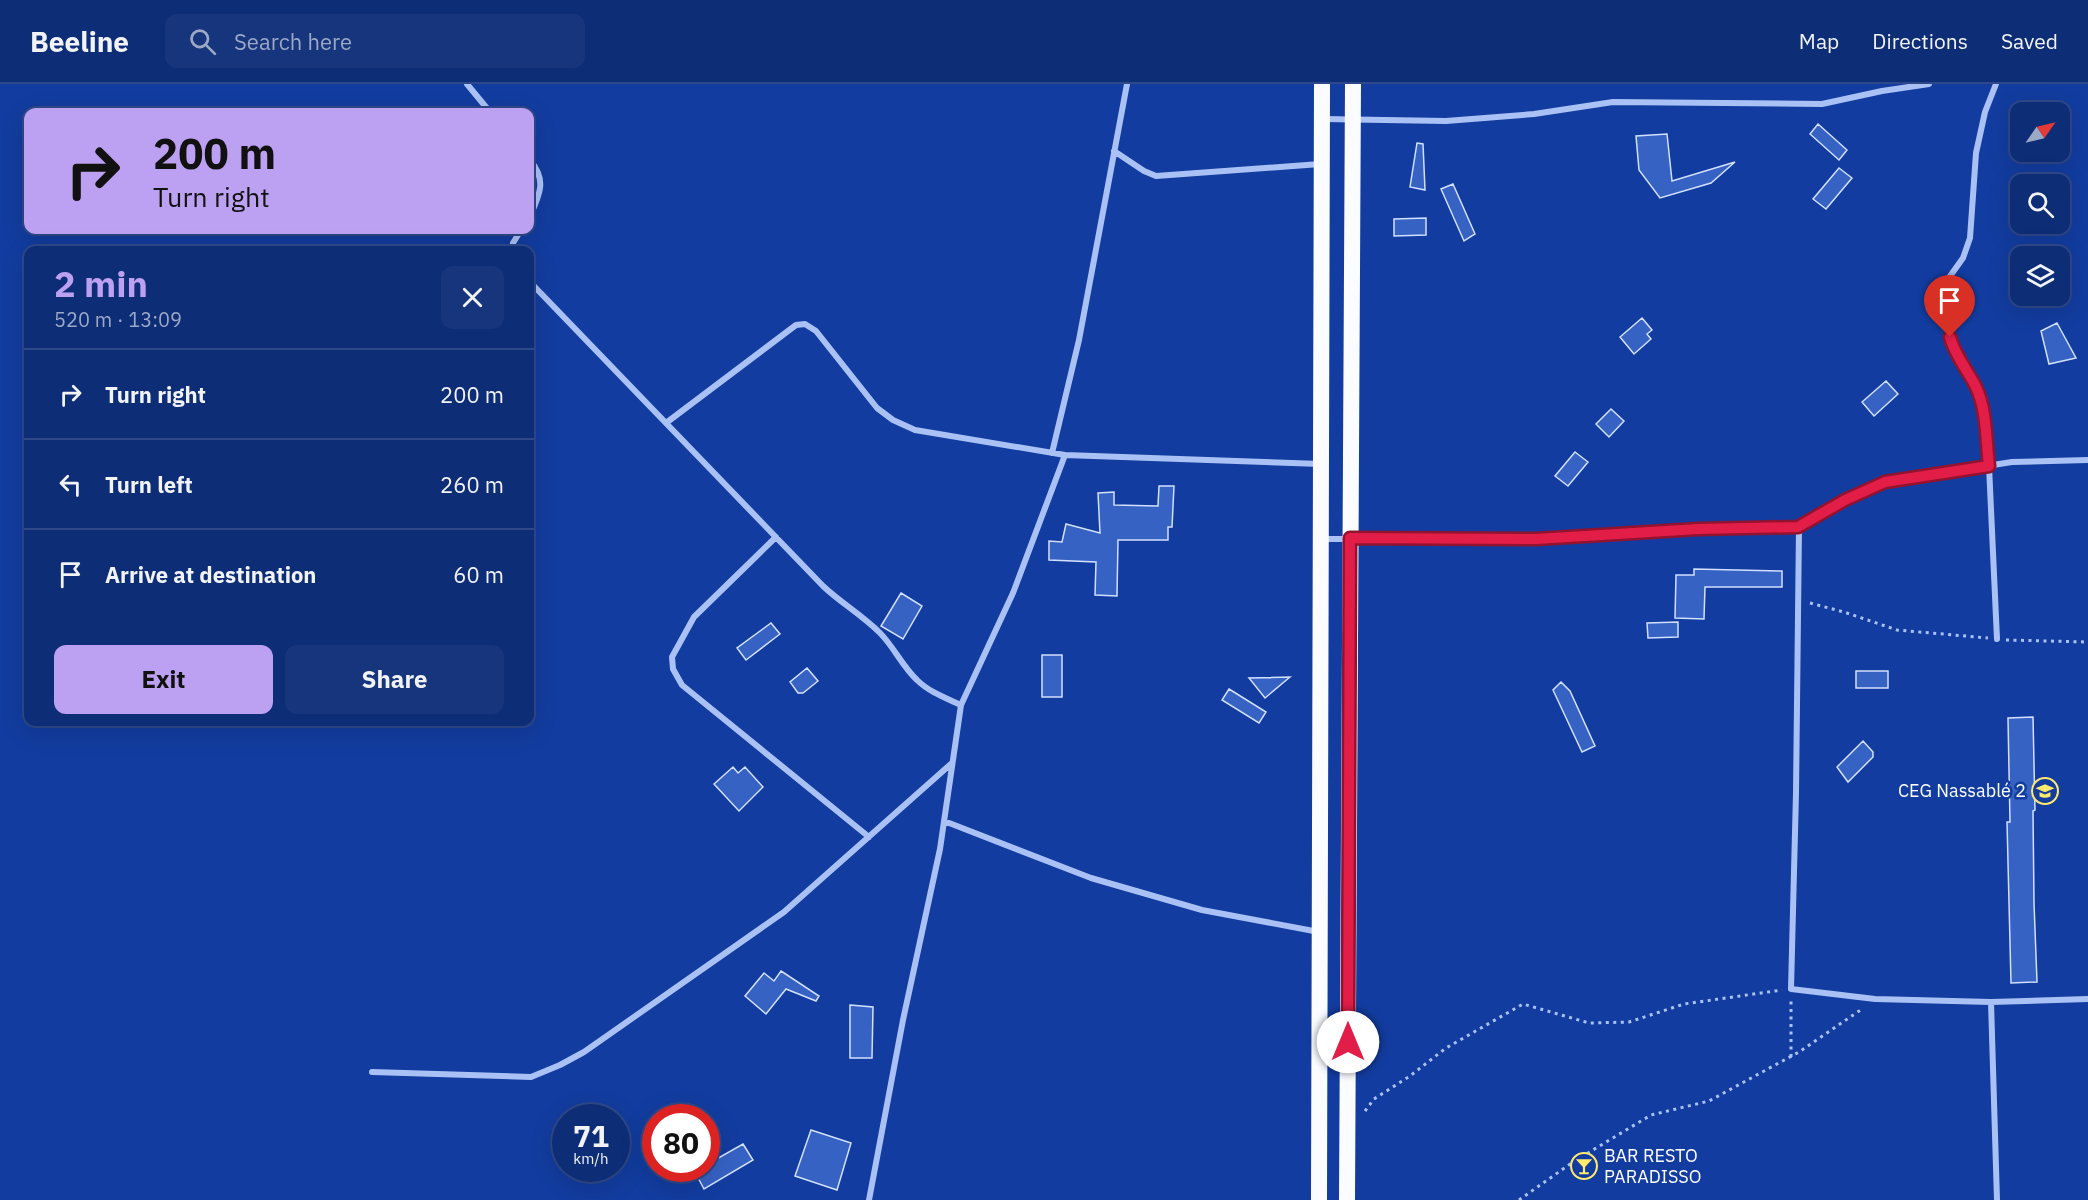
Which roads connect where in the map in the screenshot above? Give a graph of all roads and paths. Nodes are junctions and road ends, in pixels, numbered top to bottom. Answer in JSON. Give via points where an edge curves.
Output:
{"nodes":[{"id":1,"x":467,"y":84,"type":"edge"},
{"id":2,"x":1127,"y":84,"type":"edge"},
{"id":3,"x":1322,"y":84,"type":"edge"},
{"id":4,"x":1353,"y":84,"type":"edge"},
{"id":5,"x":1929,"y":84,"type":"edge"},
{"id":6,"x":1996,"y":84,"type":"edge"},
{"id":7,"x":487,"y":108,"type":"edge"},
{"id":8,"x":1353,"y":118,"type":"junction"},
{"id":9,"x":1322,"y":119,"type":"junction"},
{"id":10,"x":1114,"y":152,"type":"junction"},
{"id":11,"x":1321,"y":164,"type":"junction"},
{"id":12,"x":534,"y":165,"type":"edge"},
{"id":13,"x":534,"y":206,"type":"edge"},
{"id":14,"x":534,"y":286,"type":"edge"},
{"id":15,"x":666,"y":423,"type":"junction"},
{"id":16,"x":1052,"y":453,"type":"junction"},
{"id":17,"x":1065,"y":455,"type":"junction"},
{"id":18,"x":2088,"y":460,"type":"edge"},
{"id":19,"x":1322,"y":464,"type":"junction"},
{"id":20,"x":1989,"y":466,"type":"junction"},
{"id":21,"x":1798,"y":527,"type":"junction"},
{"id":22,"x":776,"y":537,"type":"junction"},
{"id":23,"x":1350,"y":538,"type":"junction"},
{"id":24,"x":1322,"y":539,"type":"junction"},
{"id":25,"x":1796,"y":600,"type":"junction"},
{"id":26,"x":1997,"y":639,"type":"junction"},
{"id":27,"x":2088,"y":642,"type":"edge"},
{"id":28,"x":961,"y":705,"type":"junction"},
{"id":29,"x":953,"y":762,"type":"junction"},
{"id":30,"x":944,"y":821,"type":"junction"},
{"id":31,"x":869,"y":837,"type":"junction"},
{"id":32,"x":1321,"y":932,"type":"junction"},
{"id":33,"x":1791,"y":989,"type":"junction"},
{"id":34,"x":1875,"y":999,"type":"junction"},
{"id":35,"x":2088,"y":999,"type":"edge"},
{"id":36,"x":1991,"y":1002,"type":"junction"},
{"id":37,"x":1791,"y":1057,"type":"junction"},
{"id":38,"x":372,"y":1072,"type":"dead end"},
{"id":39,"x":1348,"y":1138,"type":"junction"},
{"id":40,"x":869,"y":1200,"type":"edge"},
{"id":41,"x":1319,"y":1200,"type":"edge"},
{"id":42,"x":1347,"y":1200,"type":"edge"},
{"id":43,"x":1519,"y":1200,"type":"edge"},
{"id":44,"x":1997,"y":1200,"type":"edge"}],
"edges":[{"from":1,"to":7,"type":"street"},
{"from":2,"to":10,"type":"street"},
{"from":3,"to":9,"type":"highway"},
{"from":4,"to":8,"type":"highway"},
{"from":5,"to":8,"type":"street","via":[[1822,104],[1613,102],[1446,121]]},
{"from":6,"to":20,"type":"street","via":[[1976,153],[1970,238],[1963,258],[1948,279],[1947,322],[1954,352],[1982,403]]},
{"from":8,"to":9,"type":"street"},
{"from":8,"to":23,"type":"highway"},
{"from":9,"to":11,"type":"highway"},
{"from":10,"to":11,"type":"street","via":[[1156,177]]},
{"from":10,"to":16,"type":"street"},
{"from":11,"to":19,"type":"highway"},
{"from":12,"to":13,"type":"street","via":[[541,189]]},
{"from":14,"to":15,"type":"street"},
{"from":15,"to":16,"type":"street","via":[[796,325],[805,324],[816,331],[877,408],[892,420],[915,430]]},
{"from":15,"to":22,"type":"street"},
{"from":16,"to":17,"type":"street"},
{"from":17,"to":19,"type":"street"},
{"from":17,"to":28,"type":"street","via":[[1013,593]]},
{"from":18,"to":20,"type":"street"},
{"from":19,"to":24,"type":"highway"},
{"from":20,"to":21,"type":"street","via":[[1885,482]]},
{"from":20,"to":26,"type":"street"},
{"from":21,"to":23,"type":"street","via":[[1536,539]]},
{"from":21,"to":25,"type":"street"},
{"from":22,"to":28,"type":"street","via":[[839,601],[882,634],[918,681]]},
{"from":22,"to":31,"type":"street","via":[[694,617],[672,657],[673,669],[682,685]]},
{"from":23,"to":24,"type":"street"},
{"from":23,"to":39,"type":"highway"},
{"from":24,"to":32,"type":"highway"},
{"from":25,"to":26,"type":"path","via":[[1897,630]]},
{"from":25,"to":33,"type":"street"},
{"from":26,"to":27,"type":"path"},
{"from":28,"to":29,"type":"street"},
{"from":29,"to":30,"type":"street"},
{"from":29,"to":31,"type":"street"},
{"from":30,"to":32,"type":"street","via":[[1102,882],[1202,910]]},
{"from":30,"to":40,"type":"street"},
{"from":31,"to":38,"type":"street","via":[[784,912],[561,1065],[531,1077]]},
{"from":32,"to":41,"type":"highway"},
{"from":33,"to":34,"type":"street"},
{"from":33,"to":37,"type":"path"},
{"from":33,"to":39,"type":"path","via":[[1684,1004],[1629,1022],[1589,1023],[1523,1004],[1446,1048],[1374,1099]]},
{"from":34,"to":36,"type":"street"},
{"from":34,"to":37,"type":"path"},
{"from":35,"to":36,"type":"street"},
{"from":36,"to":44,"type":"street"},
{"from":37,"to":43,"type":"path","via":[[1709,1101],[1651,1115]]},
{"from":39,"to":42,"type":"highway"}]}
